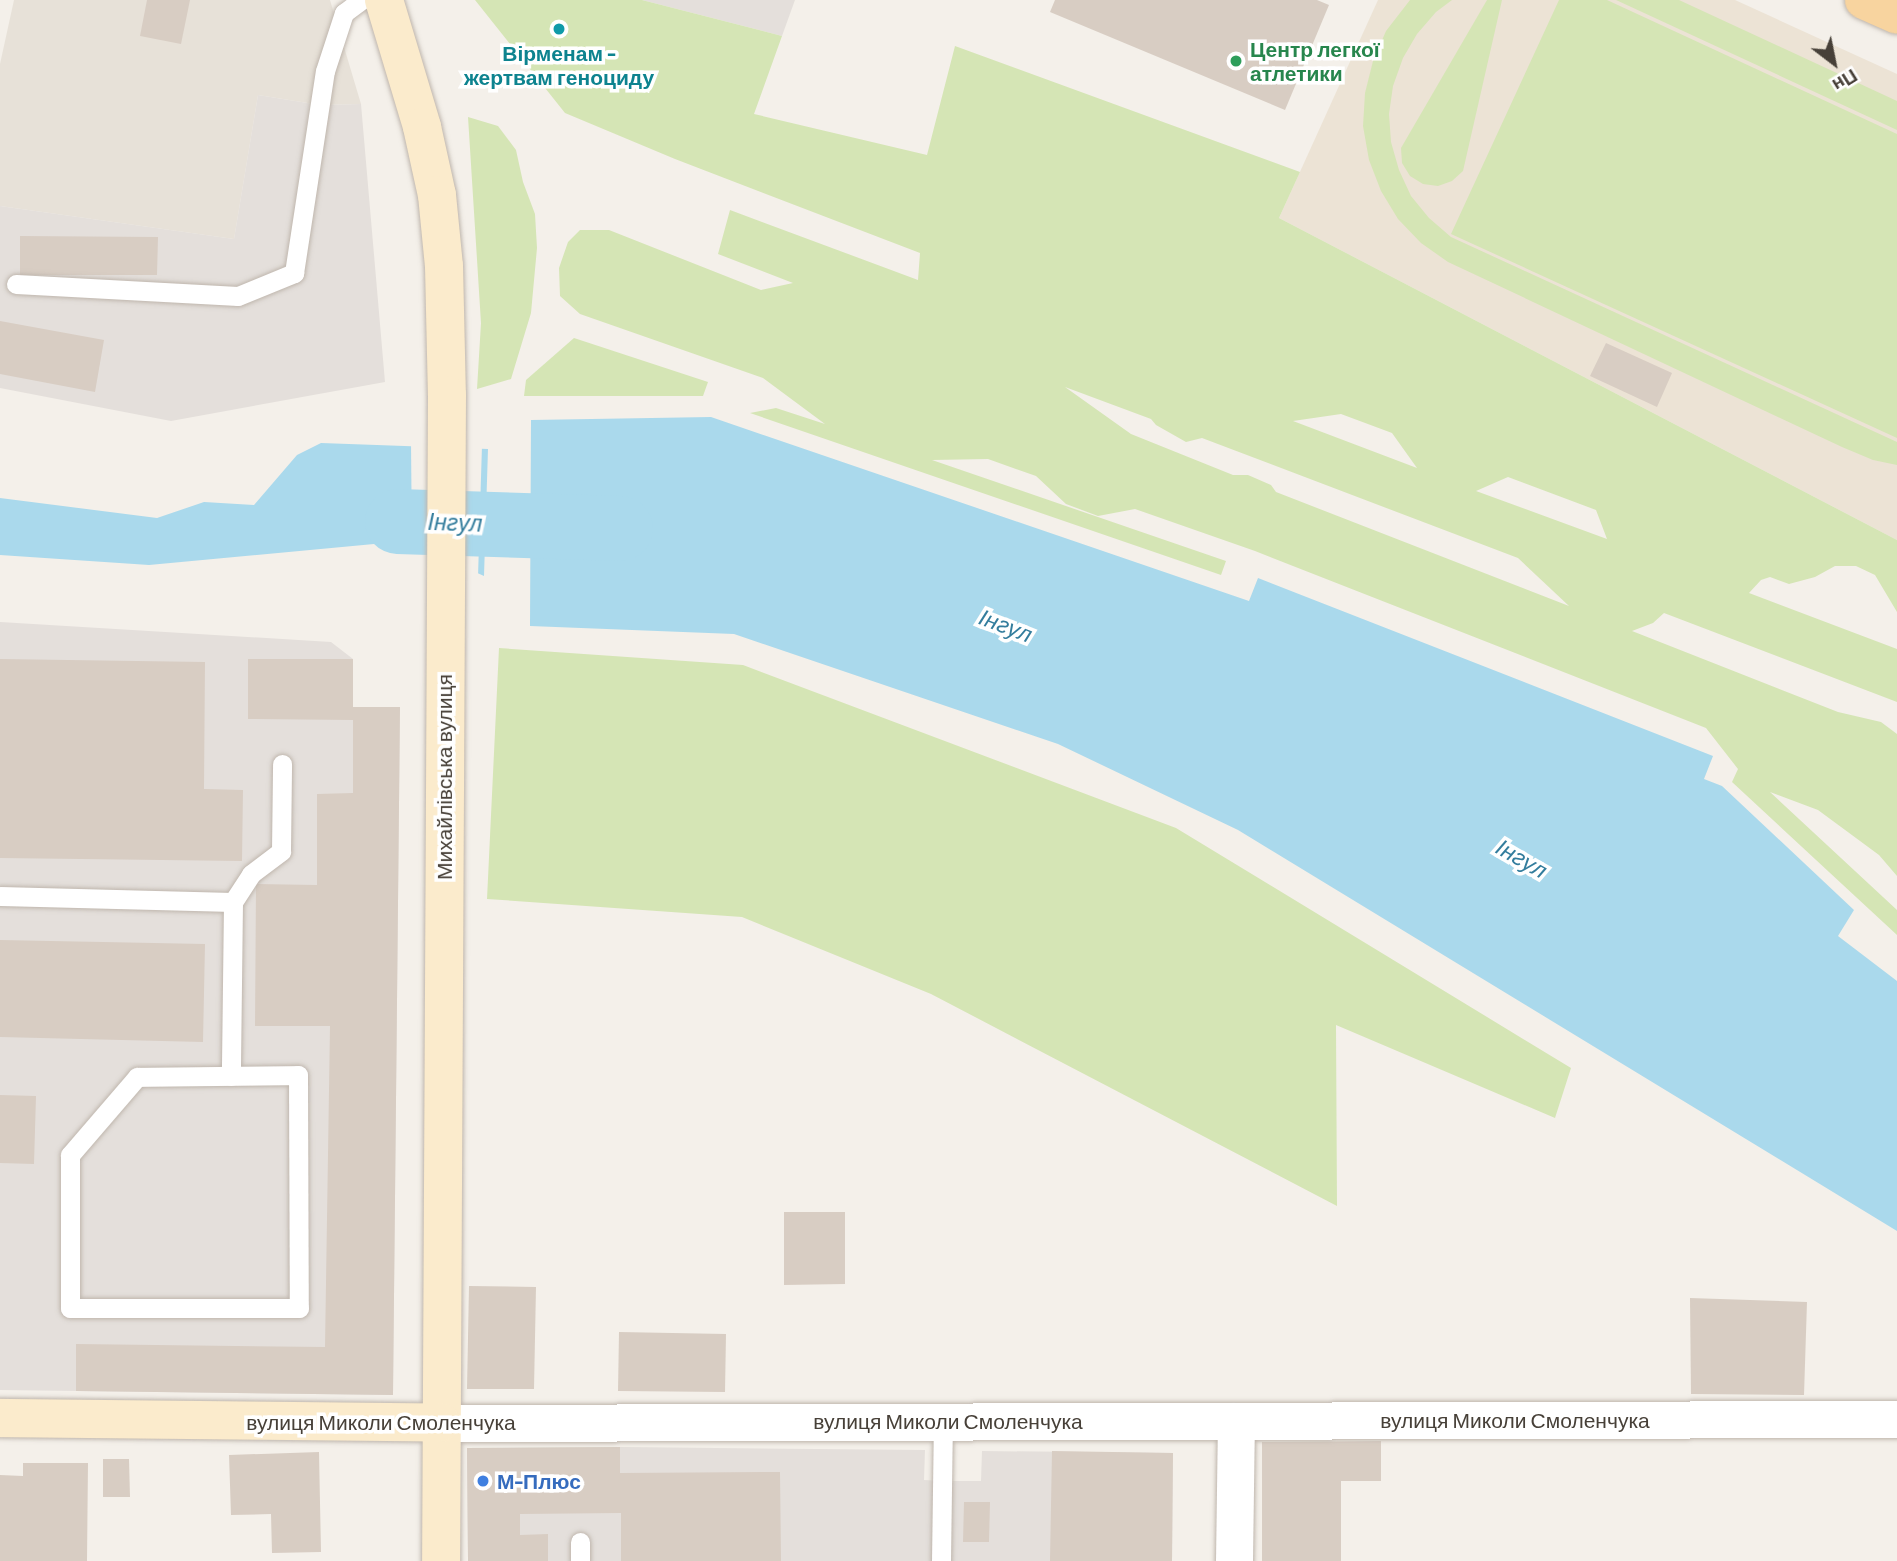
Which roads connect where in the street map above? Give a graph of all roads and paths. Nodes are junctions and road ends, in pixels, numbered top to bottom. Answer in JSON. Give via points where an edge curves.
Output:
{"nodes":[{"id":1,"x":361,"y":0,"type":"edge"},
{"id":2,"x":384,"y":0,"type":"edge"},
{"id":3,"x":1864,"y":0,"type":"edge"},
{"id":4,"x":1897,"y":15,"type":"edge"},
{"id":5,"x":16,"y":284,"type":"dead end"},
{"id":6,"x":282,"y":764,"type":"dead end"},
{"id":7,"x":0,"y":896,"type":"edge"},
{"id":8,"x":233,"y":902,"type":"junction"},
{"id":9,"x":231,"y":1076,"type":"junction"},
{"id":10,"x":0,"y":1418,"type":"edge"},
{"id":11,"x":1897,"y":1419,"type":"edge"},
{"id":12,"x":943,"y":1421,"type":"junction"},
{"id":13,"x":1236,"y":1421,"type":"junction"},
{"id":14,"x":441,"y":1423,"type":"junction"},
{"id":15,"x":441,"y":1561,"type":"edge"},
{"id":16,"x":941,"y":1561,"type":"edge"},
{"id":17,"x":1234,"y":1561,"type":"edge"}],
"edges":[{"from":1,"to":5,"type":"lane","via":[[344,13],[325,71],[294,273],[238,296]]},
{"from":2,"to":14,"type":"street","name":"Михайлівська вулиця","via":[[422,127],[437,195],[444,266]]},
{"from":3,"to":4,"type":"main road"},
{"from":6,"to":8,"type":"lane","via":[[281,851],[251,874]]},
{"from":7,"to":8,"type":"lane"},
{"from":8,"to":9,"type":"lane"},
{"from":9,"to":9,"type":"lane","via":[[298,1075],[299,1308],[70,1308],[70,1155],[137,1077]]},
{"from":10,"to":14,"type":"street","name":"вулиця Миколи Смоленчука"},
{"from":11,"to":13,"type":"street","name":"вулиця Миколи Смоленчука"},
{"from":12,"to":13,"type":"street","name":"вулиця Миколи Смоленчука"},
{"from":12,"to":14,"type":"street","name":"вулиця Миколи Смоленчука"},
{"from":12,"to":16,"type":"lane"},
{"from":13,"to":17,"type":"street"},
{"from":14,"to":15,"type":"street","name":"Михайлівська вулиця"}]}
